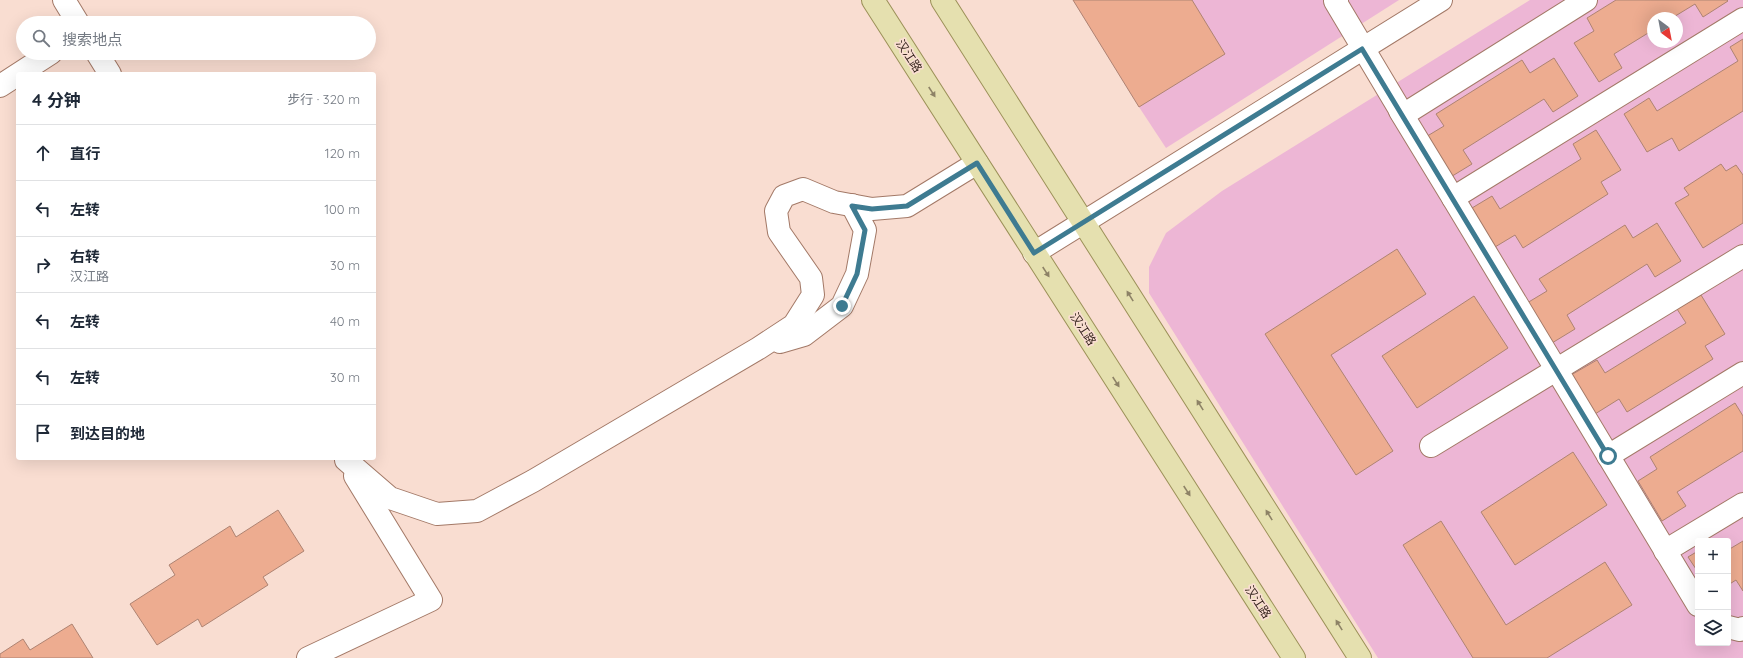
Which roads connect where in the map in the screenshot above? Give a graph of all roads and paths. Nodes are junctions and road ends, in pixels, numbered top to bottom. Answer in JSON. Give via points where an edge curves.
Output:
{"nodes":[{"id":1,"x":64,"y":0,"type":"edge"},
{"id":2,"x":873,"y":0,"type":"edge"},
{"id":3,"x":942,"y":0,"type":"edge"},
{"id":4,"x":1335,"y":0,"type":"edge"},
{"id":5,"x":1441,"y":0,"type":"edge"},
{"id":6,"x":1586,"y":0,"type":"edge"},
{"id":7,"x":74,"y":16,"type":"edge"},
{"id":8,"x":1743,"y":19,"type":"edge"},
{"id":9,"x":1362,"y":49,"type":"junction"},
{"id":10,"x":40,"y":60,"type":"edge"},
{"id":11,"x":101,"y":60,"type":"edge"},
{"id":12,"x":22,"y":72,"type":"edge"},
{"id":13,"x":109,"y":72,"type":"edge"},
{"id":14,"x":16,"y":76,"type":"edge"},
{"id":15,"x":0,"y":86,"type":"edge"},
{"id":16,"x":1400,"y":111,"type":"junction"},
{"id":17,"x":977,"y":163,"type":"junction"},
{"id":18,"x":1453,"y":198,"type":"junction"},
{"id":19,"x":852,"y":206,"type":"junction"},
{"id":20,"x":1084,"y":222,"type":"junction"},
{"id":21,"x":1034,"y":253,"type":"junction"},
{"id":22,"x":1743,"y":256,"type":"edge"},
{"id":23,"x":759,"y":348,"type":"junction"},
{"id":24,"x":1556,"y":370,"type":"junction"},
{"id":25,"x":1743,"y":372,"type":"edge"},
{"id":26,"x":1431,"y":446,"type":"dead end"},
{"id":27,"x":1608,"y":456,"type":"junction"},
{"id":28,"x":346,"y":460,"type":"edge"},
{"id":29,"x":346,"y":460,"type":"edge"},
{"id":30,"x":1743,"y":504,"type":"edge"},
{"id":31,"x":1665,"y":551,"type":"junction"},
{"id":32,"x":1695,"y":600,"type":"edge"},
{"id":33,"x":1731,"y":628,"type":"edge"},
{"id":34,"x":1743,"y":628,"type":"edge"},
{"id":35,"x":308,"y":658,"type":"edge"},
{"id":36,"x":1294,"y":658,"type":"edge"},
{"id":37,"x":1360,"y":658,"type":"edge"}],
"edges":[{"from":1,"to":7,"type":"street"},
{"from":2,"to":17,"type":"main road","name":"汉江路","one_way":true},
{"from":3,"to":20,"type":"main road"},
{"from":4,"to":9,"type":"street"},
{"from":5,"to":9,"type":"street"},
{"from":6,"to":16,"type":"street","via":[[1403,115]]},
{"from":8,"to":18,"type":"street"},
{"from":9,"to":16,"type":"street"},
{"from":9,"to":20,"type":"street"},
{"from":10,"to":12,"type":"street"},
{"from":11,"to":13,"type":"street"},
{"from":14,"to":15,"type":"street"},
{"from":16,"to":18,"type":"street"},
{"from":17,"to":19,"type":"street","via":[[907,206],[872,209]]},
{"from":17,"to":21,"type":"main road","name":"汉江路"},
{"from":18,"to":24,"type":"street"},
{"from":19,"to":23,"type":"street","via":[[865,230],[857,274],[842,306],[804,334]]},
{"from":19,"to":23,"type":"street","via":[[834,202],[803,189],[784,196],[776,211],[779,232],[811,278],[813,295],[794,325]]},
{"from":20,"to":21,"type":"street"},
{"from":37,"to":20,"type":"main road","one_way":true},
{"from":21,"to":36,"type":"main road","name":"汉江路","one_way":true},
{"from":22,"to":24,"type":"street"},
{"from":23,"to":28,"type":"street","via":[[533,481],[477,511],[437,514],[390,498]]},
{"from":24,"to":26,"type":"street"},
{"from":24,"to":27,"type":"street"},
{"from":25,"to":27,"type":"street"},
{"from":27,"to":31,"type":"street"},
{"from":29,"to":35,"type":"street","via":[[431,600]]},
{"from":30,"to":31,"type":"street"},
{"from":31,"to":32,"type":"street"},
{"from":33,"to":34,"type":"street","via":[[1740,630]]}]}
